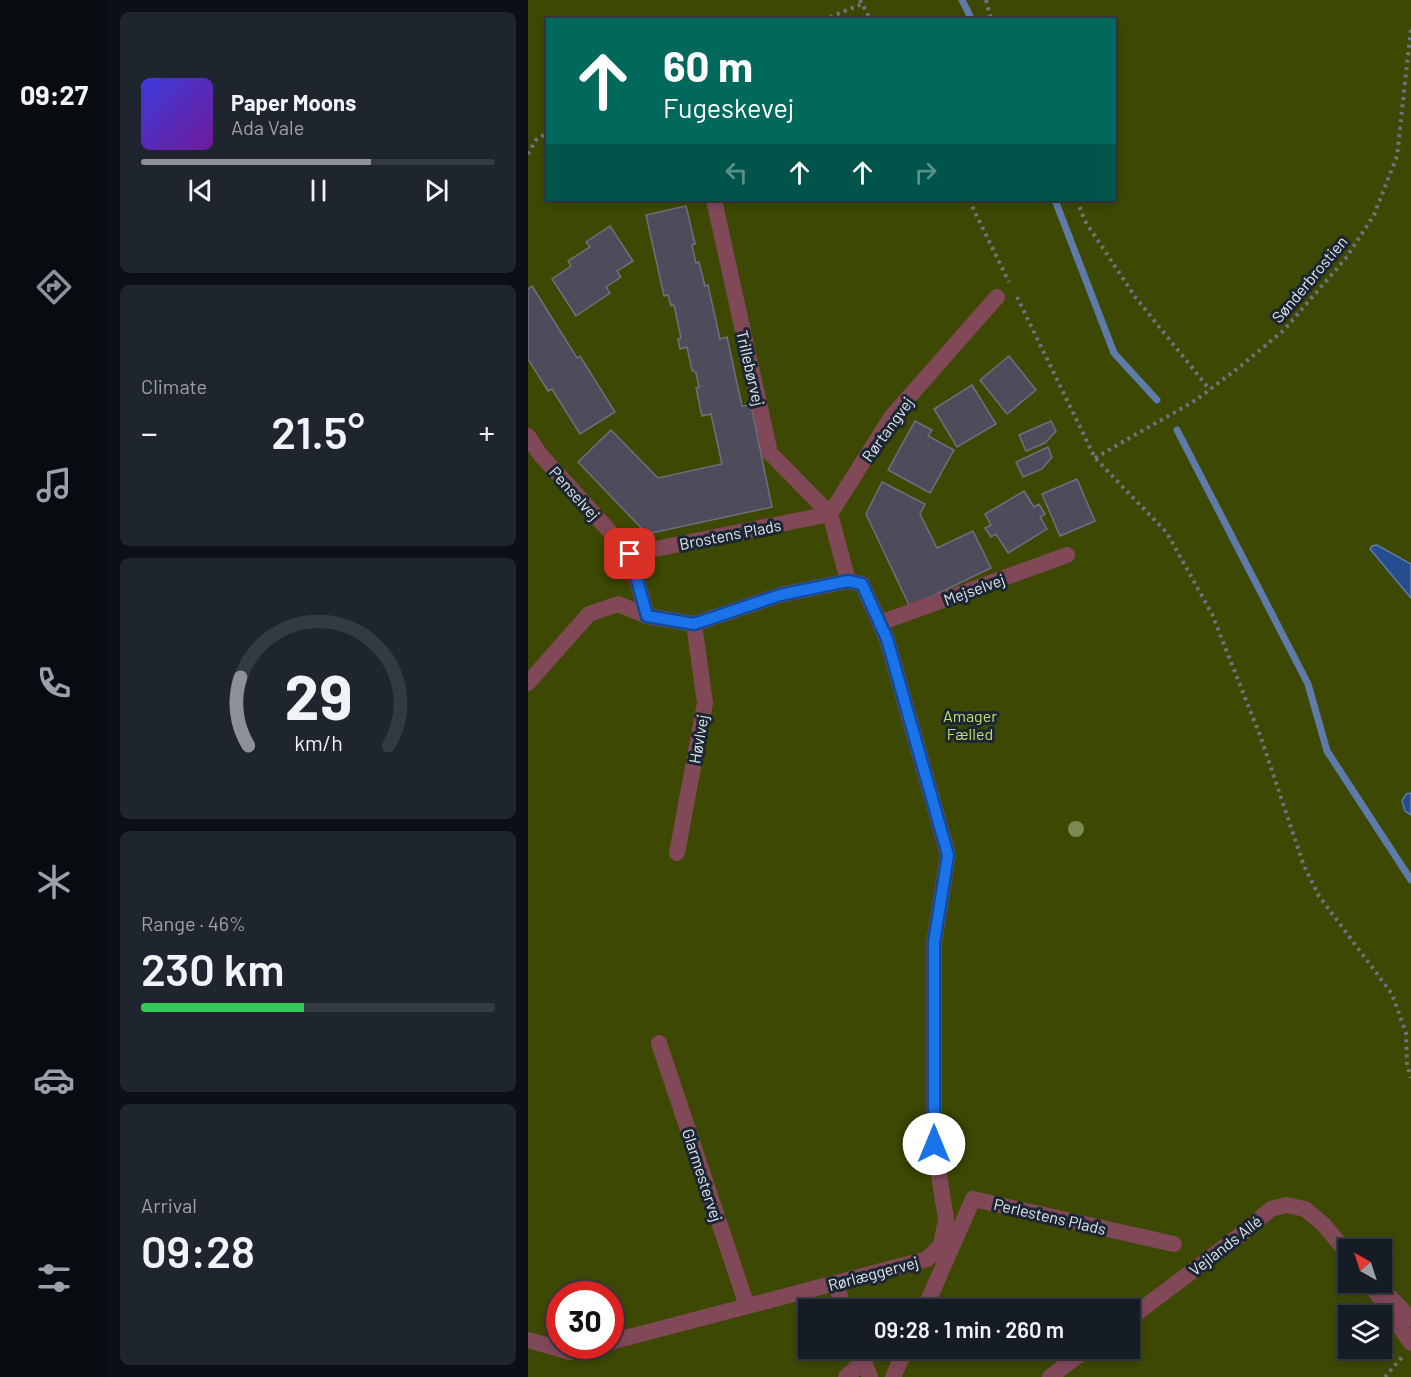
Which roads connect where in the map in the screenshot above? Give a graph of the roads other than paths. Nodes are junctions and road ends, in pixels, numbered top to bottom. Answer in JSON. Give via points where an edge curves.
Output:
{"nodes":[{"id":1,"x":714,"y":201,"type":"edge"},
{"id":2,"x":997,"y":297,"type":"dead end"},
{"id":3,"x":528,"y":436,"type":"edge"},
{"id":4,"x":830,"y":514,"type":"junction"},
{"id":5,"x":630,"y":554,"type":"junction"},
{"id":6,"x":1067,"y":555,"type":"dead end"},
{"id":7,"x":848,"y":581,"type":"junction"},
{"id":8,"x":647,"y":616,"type":"junction"},
{"id":9,"x":880,"y":623,"type":"junction"},
{"id":10,"x":694,"y":624,"type":"junction"},
{"id":11,"x":528,"y":683,"type":"edge"},
{"id":12,"x":677,"y":853,"type":"dead end"},
{"id":13,"x":659,"y":1043,"type":"dead end"},
{"id":14,"x":1338,"y":1242,"type":"edge"},
{"id":15,"x":1174,"y":1244,"type":"dead end"},
{"id":16,"x":835,"y":1283,"type":"junction"},
{"id":17,"x":1375,"y":1293,"type":"edge"},
{"id":18,"x":1386,"y":1293,"type":"edge"},
{"id":19,"x":841,"y":1299,"type":"edge"},
{"id":20,"x":929,"y":1299,"type":"edge"},
{"id":21,"x":747,"y":1306,"type":"junction"},
{"id":22,"x":1140,"y":1310,"type":"edge"},
{"id":23,"x":1411,"y":1319,"type":"edge"},
{"id":24,"x":624,"y":1338,"type":"edge"},
{"id":25,"x":528,"y":1340,"type":"edge"},
{"id":26,"x":546,"y":1345,"type":"edge"},
{"id":27,"x":1408,"y":1349,"type":"edge"},
{"id":28,"x":858,"y":1359,"type":"edge"},
{"id":29,"x":863,"y":1359,"type":"edge"},
{"id":30,"x":901,"y":1359,"type":"edge"},
{"id":31,"x":1074,"y":1359,"type":"edge"},
{"id":32,"x":846,"y":1377,"type":"edge"},
{"id":33,"x":870,"y":1377,"type":"edge"},
{"id":34,"x":893,"y":1377,"type":"edge"},
{"id":35,"x":1050,"y":1377,"type":"edge"}],
"edges":[{"from":1,"to":4,"type":"street","name":"Trillebørvej","via":[[770,453]]},
{"from":2,"to":4,"type":"street","name":"Rørtangvej","via":[[892,416]]},
{"from":3,"to":5,"type":"street","name":"Penselvej"},
{"from":4,"to":5,"type":"street","name":"Brostens Plads"},
{"from":4,"to":7,"type":"street"},
{"from":5,"to":8,"type":"street","name":"Penselvej"},
{"from":6,"to":9,"type":"street","name":"Mejselvej"},
{"from":7,"to":9,"type":"street","name":"Rørlæggervej","via":[[862,584]]},
{"from":7,"to":10,"type":"street","via":[[780,595]]},
{"from":8,"to":10,"type":"street"},
{"from":8,"to":11,"type":"street","via":[[618,604],[589,614]]},
{"from":9,"to":16,"type":"street","name":"Rørlæggervej","via":[[948,855],[934,943],[934,1144],[946,1219],[941,1245],[927,1259]]},
{"from":10,"to":12,"type":"street","name":"Høvlvej","via":[[705,703]]},
{"from":13,"to":21,"type":"street","name":"Glarmestervej"},
{"from":14,"to":22,"type":"street","name":"Vejlands Allé","via":[[1305,1209],[1286,1204],[1271,1209]]},
{"from":15,"to":20,"type":"street","name":"Perlestens Plads","via":[[973,1199]]},
{"from":16,"to":19,"type":"street"},
{"from":16,"to":21,"type":"street","name":"Rørlæggervej"},
{"from":17,"to":27,"type":"street"},
{"from":18,"to":23,"type":"street"},
{"from":21,"to":24,"type":"street","name":"Rørlæggervej"},
{"from":25,"to":26,"type":"street"},
{"from":28,"to":32,"type":"street"},
{"from":29,"to":33,"type":"street"},
{"from":30,"to":34,"type":"street"},
{"from":31,"to":35,"type":"street"}]}
